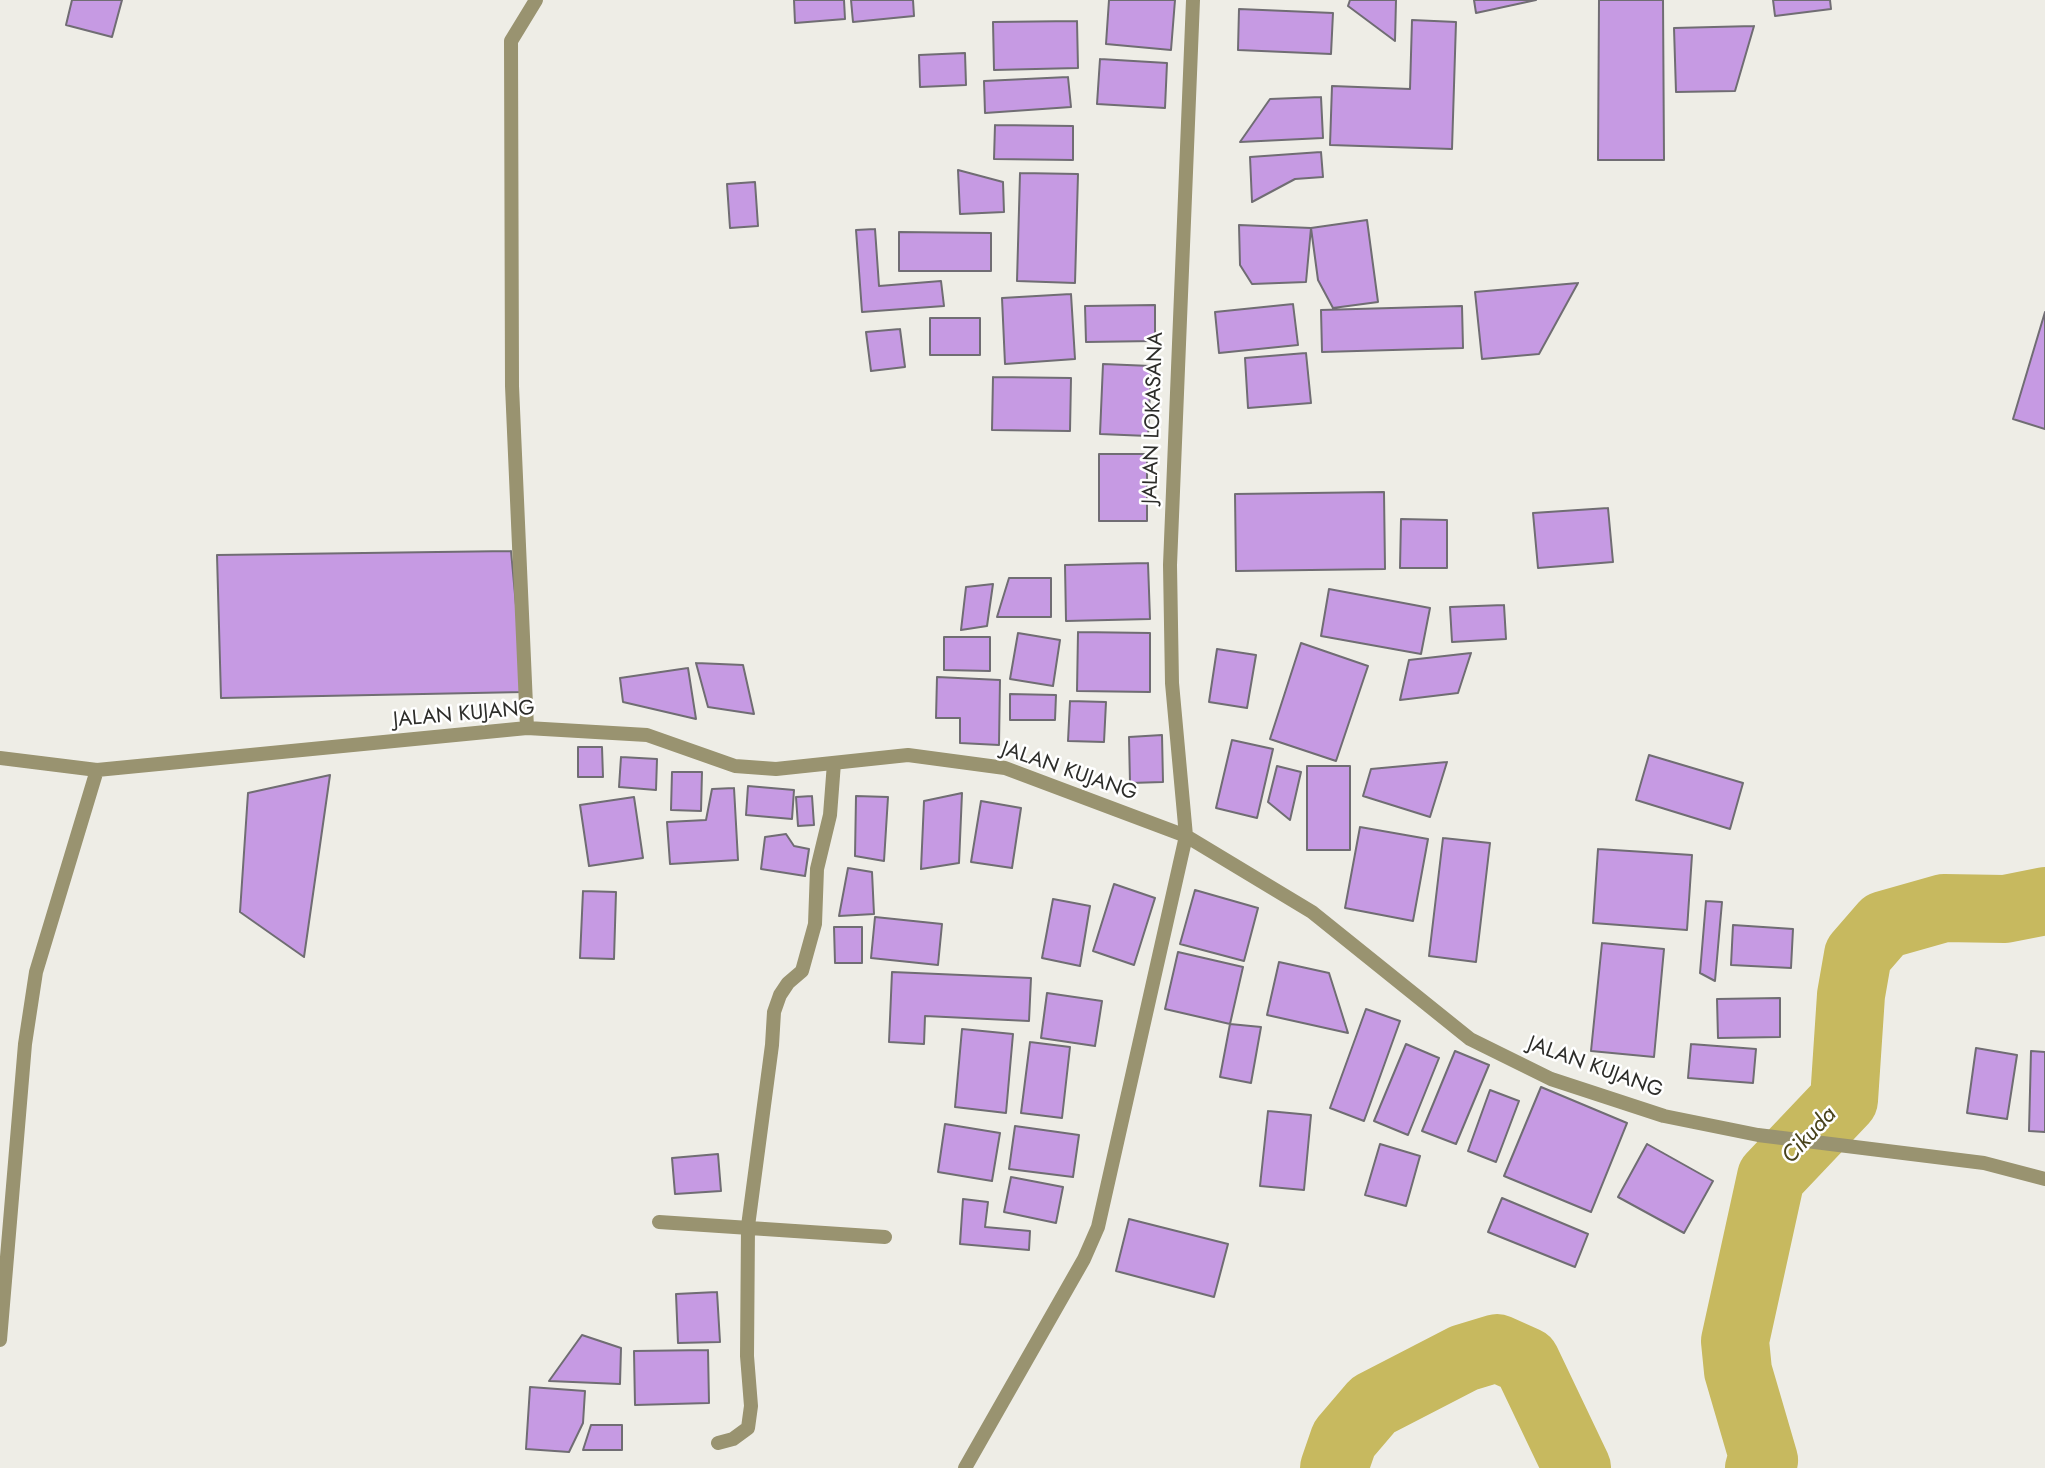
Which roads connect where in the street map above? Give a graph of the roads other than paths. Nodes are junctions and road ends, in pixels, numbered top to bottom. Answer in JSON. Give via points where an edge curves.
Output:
{"nodes":[{"id":1,"x":536,"y":0,"type":"edge"},
{"id":2,"x":1193,"y":0,"type":"edge"},
{"id":3,"x":527,"y":728,"type":"junction"},
{"id":4,"x":0,"y":758,"type":"edge"},
{"id":5,"x":834,"y":763,"type":"junction"},
{"id":6,"x":97,"y":770,"type":"junction"},
{"id":7,"x":1186,"y":836,"type":"junction"},
{"id":8,"x":2045,"y":1179,"type":"edge"},
{"id":9,"x":659,"y":1222,"type":"dead end"},
{"id":10,"x":748,"y":1226,"type":"junction"},
{"id":11,"x":885,"y":1237,"type":"dead end"},
{"id":12,"x":0,"y":1340,"type":"edge"},
{"id":13,"x":718,"y":1443,"type":"dead end"},
{"id":14,"x":965,"y":1468,"type":"edge"}],
"edges":[{"from":1,"to":3,"type":"street","via":[[511,41],[512,386]]},
{"from":2,"to":7,"type":"street","name":"JALAN LOKASANA","via":[[1170,565],[1172,683]]},
{"from":3,"to":5,"type":"street","name":"JALAN KUJANG","via":[[647,735],[735,766],[776,769]]},
{"from":3,"to":6,"type":"street","name":"JALAN KUJANG"},
{"from":4,"to":6,"type":"street","name":"JALAN KUJANG"},
{"from":5,"to":7,"type":"street","name":"JALAN KUJANG","via":[[908,755],[1006,768]]},
{"from":5,"to":10,"type":"street","via":[[830,815],[817,869],[815,924],[802,971],[788,983],[774,1012]]},
{"from":6,"to":12,"type":"street","via":[[36,972],[25,1044]]},
{"from":7,"to":8,"type":"street","name":"JALAN KUJANG","via":[[1312,912],[1469,1039],[1564,1083],[1664,1116],[1758,1135],[1984,1163]]},
{"from":7,"to":14,"type":"street","name":"JALAN LOKASANA","via":[[1098,1227]]},
{"from":9,"to":10,"type":"street"},
{"from":10,"to":11,"type":"street"},
{"from":10,"to":13,"type":"street","via":[[748,1428]]}]}
